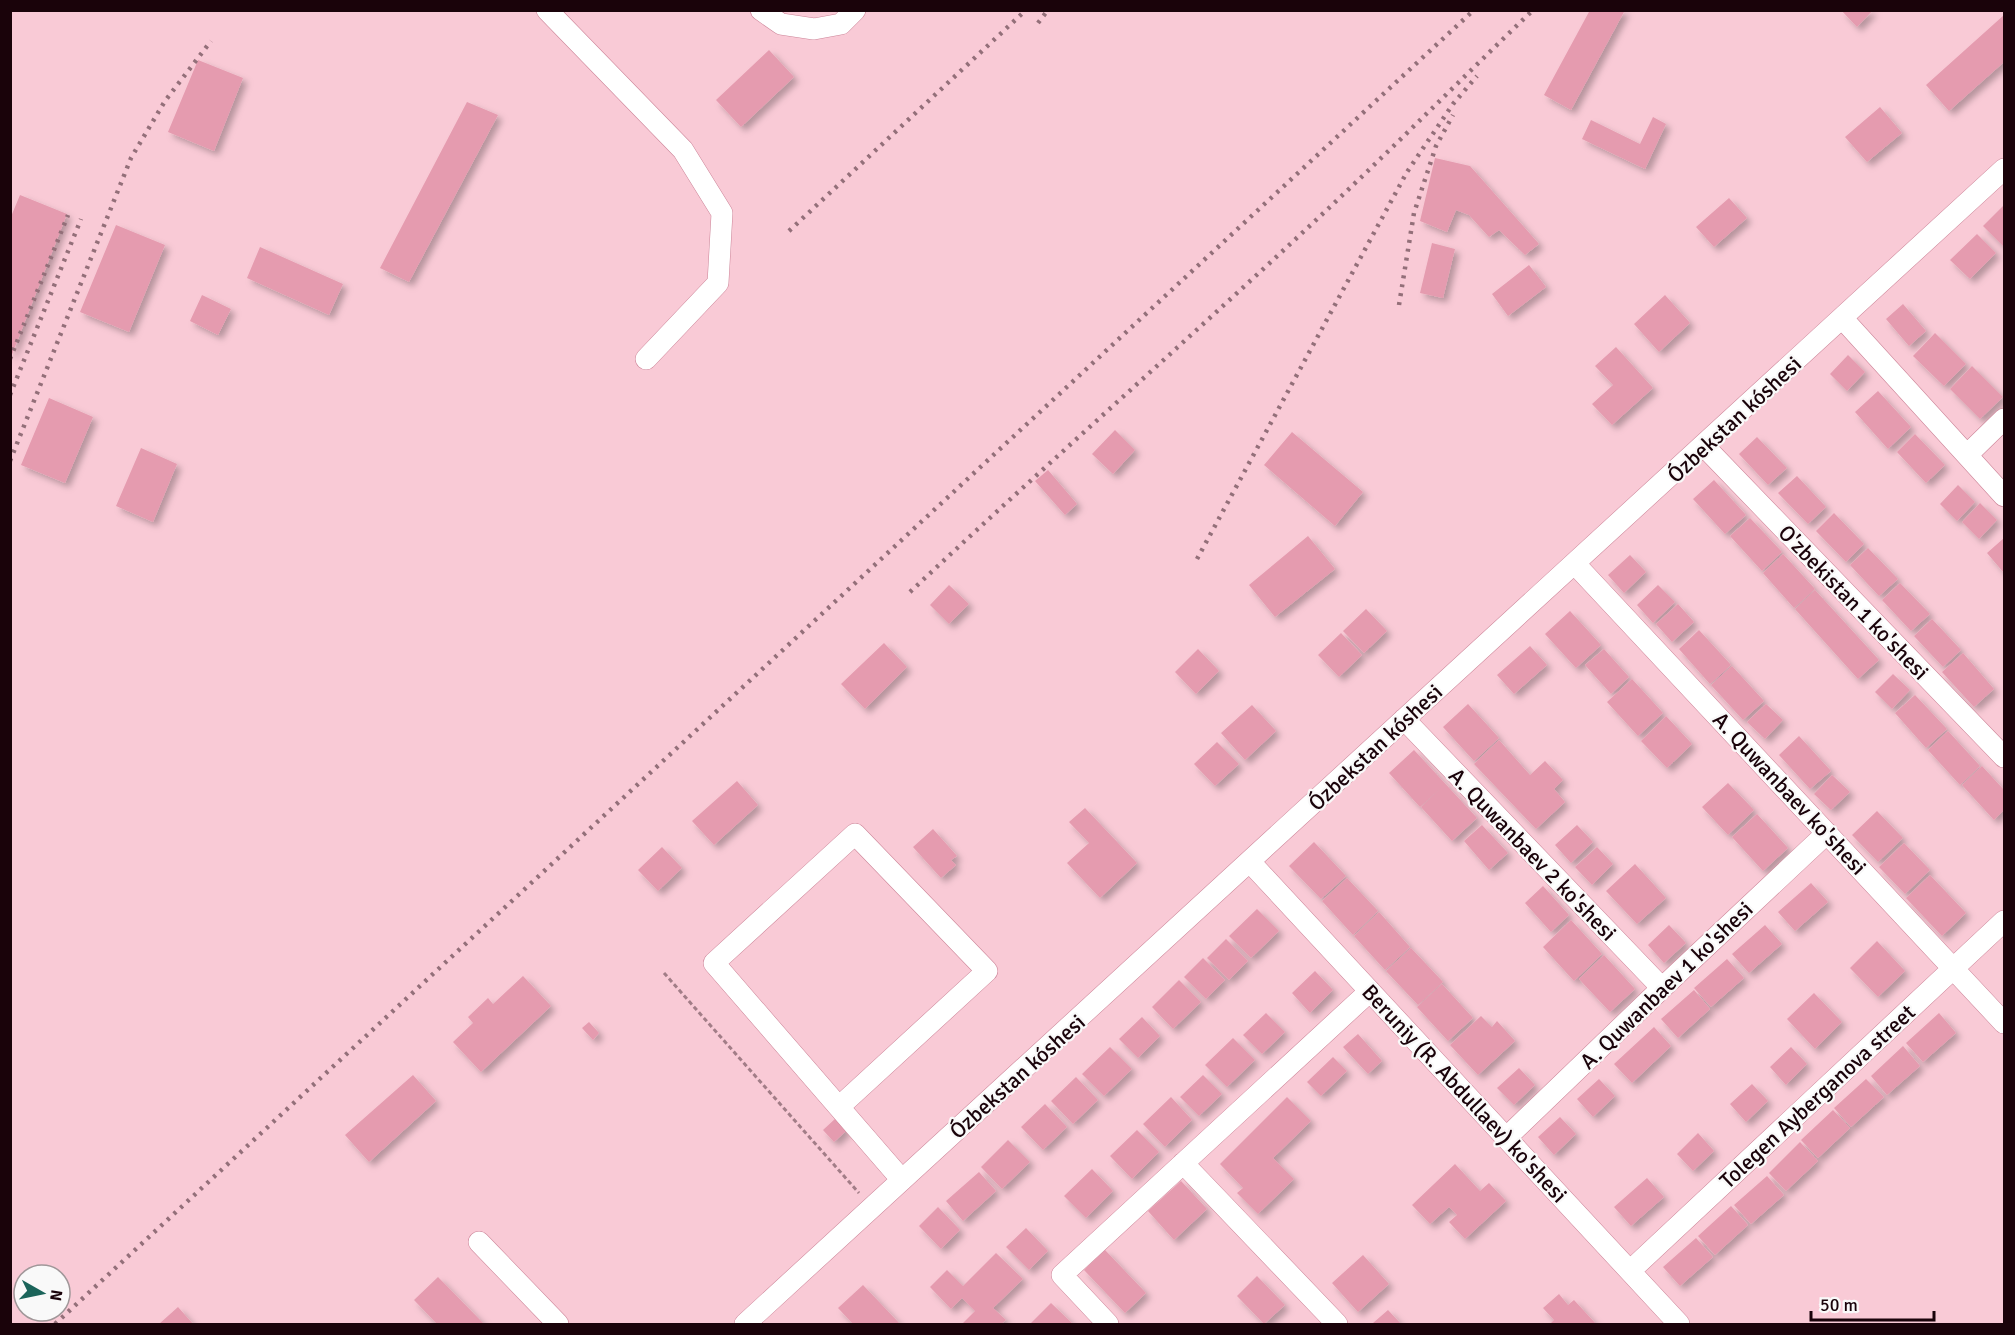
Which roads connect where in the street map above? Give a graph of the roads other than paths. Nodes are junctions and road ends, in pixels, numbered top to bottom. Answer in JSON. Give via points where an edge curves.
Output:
{"nodes":[{"id":1,"x":547,"y":10,"type":"edge"},
{"id":2,"x":760,"y":10,"type":"edge"},
{"id":3,"x":855,"y":10,"type":"edge"},
{"id":4,"x":2004,"y":169,"type":"edge"},
{"id":5,"x":1843,"y":319,"type":"junction"},
{"id":6,"x":646,"y":359,"type":"dead end"},
{"id":7,"x":2004,"y":419,"type":"edge"},
{"id":8,"x":1704,"y":446,"type":"junction"},
{"id":9,"x":1967,"y":455,"type":"junction"},
{"id":10,"x":2004,"y":496,"type":"edge"},
{"id":11,"x":1575,"y":564,"type":"junction"},
{"id":12,"x":1404,"y":719,"type":"junction"},
{"id":13,"x":2004,"y":757,"type":"edge"},
{"id":14,"x":1827,"y":833,"type":"junction"},
{"id":15,"x":1250,"y":862,"type":"junction"},
{"id":16,"x":2004,"y":921,"type":"edge"},
{"id":17,"x":1954,"y":968,"type":"junction"},
{"id":18,"x":1662,"y":988,"type":"junction"},
{"id":19,"x":1370,"y":992,"type":"junction"},
{"id":20,"x":2004,"y":1023,"type":"edge"},
{"id":21,"x":839,"y":1107,"type":"junction"},
{"id":22,"x":1506,"y":1138,"type":"junction"},
{"id":23,"x":1183,"y":1164,"type":"junction"},
{"id":24,"x":902,"y":1180,"type":"junction"},
{"id":25,"x":479,"y":1242,"type":"dead end"},
{"id":26,"x":1630,"y":1271,"type":"junction"},
{"id":27,"x":759,"y":1320,"type":"edge"},
{"id":28,"x":558,"y":1324,"type":"edge"},
{"id":29,"x":1108,"y":1324,"type":"edge"},
{"id":30,"x":1337,"y":1324,"type":"edge"},
{"id":31,"x":1680,"y":1324,"type":"edge"}],
"edges":[{"from":1,"to":6,"type":"street","via":[[682,150],[722,213],[718,283]]},
{"from":2,"to":3,"type":"street","via":[[781,24],[814,29],[841,24]]},
{"from":4,"to":5,"type":"street","name":"Ózbekstan kóshesi"},
{"from":5,"to":8,"type":"street","name":"Ózbekstan kóshesi"},
{"from":5,"to":9,"type":"street"},
{"from":7,"to":9,"type":"street"},
{"from":8,"to":11,"type":"street","name":"Ózbekstan kóshesi"},
{"from":8,"to":13,"type":"street","name":"O'zbekistan 1 ko'shesi"},
{"from":9,"to":10,"type":"street"},
{"from":11,"to":12,"type":"street","name":"Ózbekstan kóshesi"},
{"from":11,"to":14,"type":"street","name":"A. Quwanbaev ko'shesi"},
{"from":12,"to":15,"type":"street","name":"Ózbekstan kóshesi"},
{"from":12,"to":18,"type":"street","name":"A. Quwanbaev 2 ko'shesi"},
{"from":14,"to":17,"type":"street","name":"A. Quwanbaev ko'shesi"},
{"from":14,"to":18,"type":"street","name":"A. Quwanbaev 1 ko'shesi"},
{"from":15,"to":19,"type":"street","name":"Beruniy (R. Abdullaev) ko'shesi"},
{"from":15,"to":24,"type":"street","name":"Ózbekstan kóshesi"},
{"from":16,"to":17,"type":"street","name":"Tolegen Ayberganova street"},
{"from":17,"to":20,"type":"street","name":"A. Quwanbaev ko'shesi"},
{"from":17,"to":26,"type":"street","name":"Tolegen Ayberganova street"},
{"from":18,"to":22,"type":"street","name":"A. Quwanbaev 1 ko'shesi"},
{"from":19,"to":22,"type":"street","name":"Beruniy (R. Abdullaev) ko'shesi"},
{"from":19,"to":23,"type":"street"},
{"from":21,"to":21,"type":"street","via":[[714,963],[855,834],[987,971]]},
{"from":21,"to":24,"type":"street"},
{"from":22,"to":26,"type":"street","name":"Beruniy (R. Abdullaev) ko'shesi"},
{"from":23,"to":29,"type":"street","via":[[1062,1275]]},
{"from":23,"to":30,"type":"street"},
{"from":24,"to":27,"type":"street","name":"Ózbekstan kóshesi"},
{"from":25,"to":28,"type":"street"},
{"from":26,"to":31,"type":"street","name":"Beruniy (R. Abdullaev) ko'shesi"}]}
